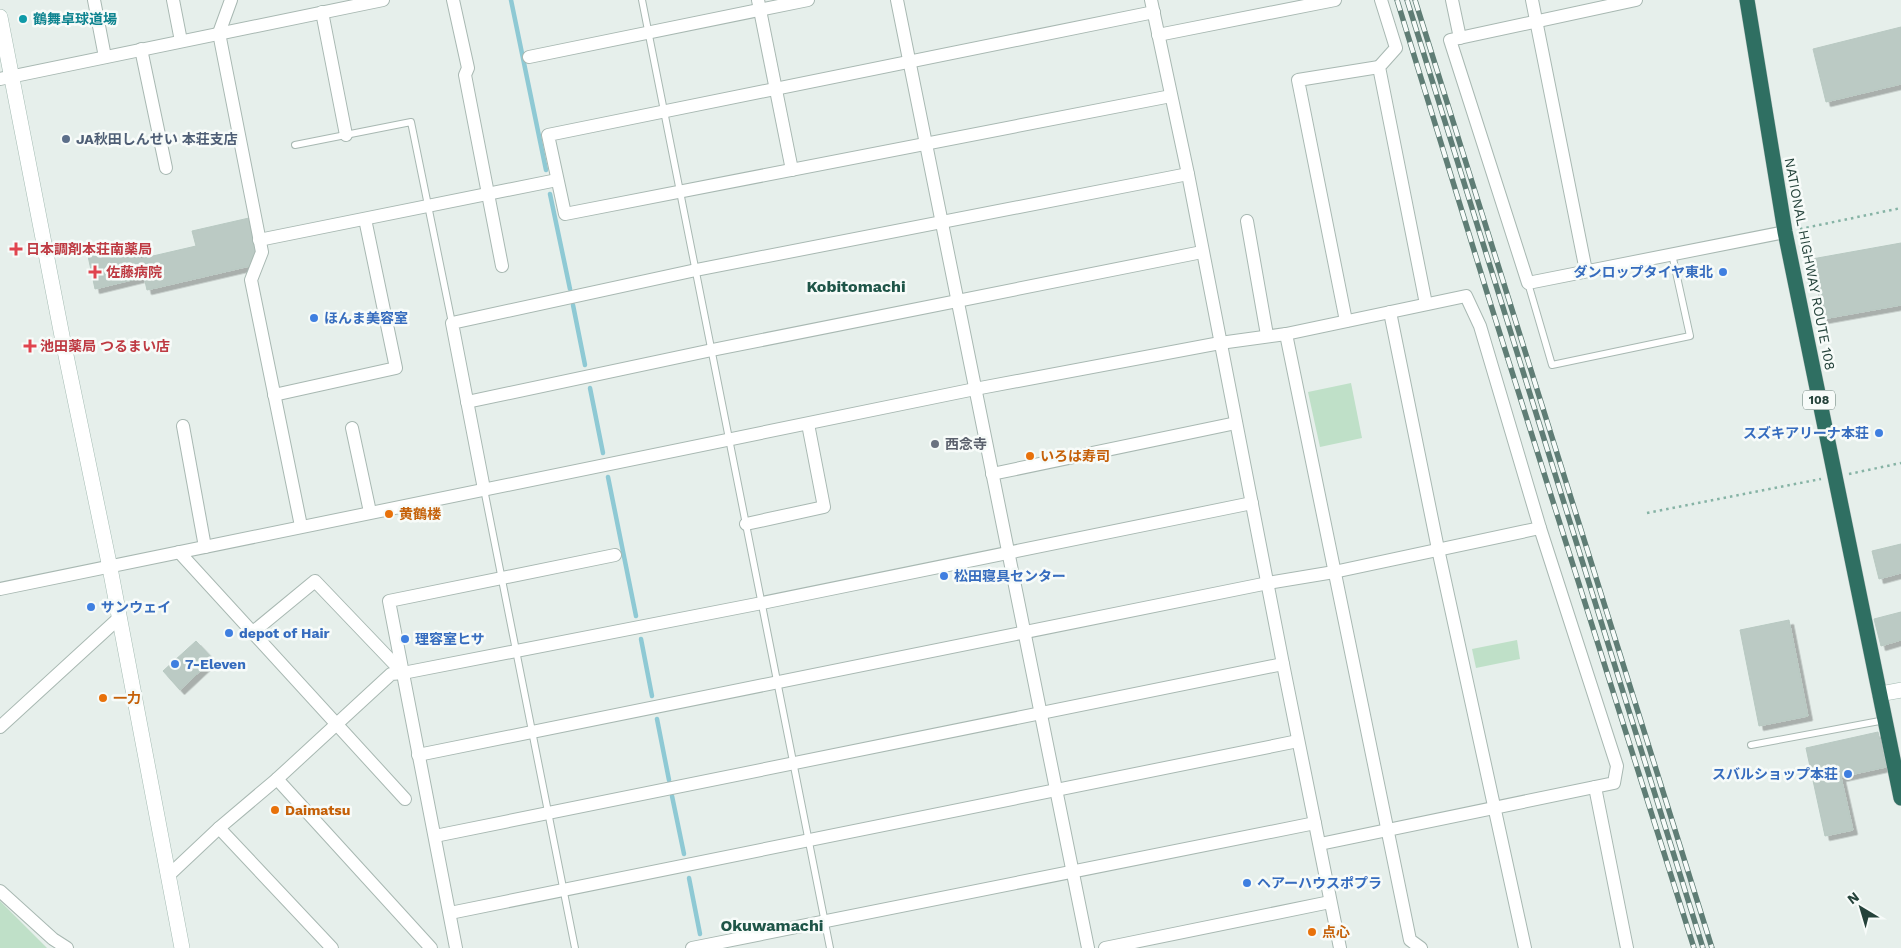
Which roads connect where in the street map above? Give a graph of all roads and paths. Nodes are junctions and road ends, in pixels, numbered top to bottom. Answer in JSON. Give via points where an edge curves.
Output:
{"nodes":[{"id":1,"x":94,"y":0,"type":"edge"},
{"id":2,"x":173,"y":0,"type":"edge"},
{"id":3,"x":231,"y":0,"type":"edge"},
{"id":4,"x":382,"y":0,"type":"edge"},
{"id":5,"x":453,"y":0,"type":"edge"},
{"id":6,"x":642,"y":0,"type":"edge"},
{"id":7,"x":808,"y":0,"type":"edge"},
{"id":8,"x":898,"y":0,"type":"edge"},
{"id":9,"x":1336,"y":0,"type":"edge"},
{"id":10,"x":1381,"y":0,"type":"edge"},
{"id":11,"x":1452,"y":0,"type":"edge"},
{"id":12,"x":1532,"y":0,"type":"edge"},
{"id":13,"x":1636,"y":0,"type":"edge"},
{"id":14,"x":1747,"y":0,"type":"edge"},
{"id":15,"x":759,"y":5,"type":"edge"},
{"id":16,"x":1152,"y":6,"type":"edge"},
{"id":17,"x":322,"y":12,"type":"junction"},
{"id":18,"x":0,"y":17,"type":"edge"},
{"id":19,"x":1537,"y":21,"type":"junction"},
{"id":20,"x":219,"y":33,"type":"junction"},
{"id":21,"x":648,"y":34,"type":"junction"},
{"id":22,"x":1158,"y":35,"type":"junction"},
{"id":23,"x":1460,"y":38,"type":"junction"},
{"id":24,"x":181,"y":41,"type":"junction"},
{"id":25,"x":141,"y":49,"type":"junction"},
{"id":26,"x":105,"y":57,"type":"junction"},
{"id":27,"x":529,"y":57,"type":"dead end"},
{"id":28,"x":910,"y":62,"type":"junction"},
{"id":29,"x":1379,"y":67,"type":"junction"},
{"id":30,"x":6,"y":78,"type":"edge"},
{"id":31,"x":776,"y":89,"type":"junction"},
{"id":32,"x":1171,"y":96,"type":"junction"},
{"id":33,"x":664,"y":112,"type":"junction"},
{"id":34,"x":346,"y":135,"type":"junction"},
{"id":35,"x":926,"y":144,"type":"junction"},
{"id":36,"x":294,"y":145,"type":"dead end"},
{"id":37,"x":166,"y":168,"type":"dead end"},
{"id":38,"x":792,"y":170,"type":"junction"},
{"id":39,"x":1188,"y":174,"type":"junction"},
{"id":40,"x":557,"y":180,"type":"junction"},
{"id":41,"x":679,"y":193,"type":"junction"},
{"id":42,"x":489,"y":194,"type":"junction"},
{"id":43,"x":428,"y":206,"type":"junction"},
{"id":44,"x":1901,"y":208,"type":"edge"},
{"id":45,"x":365,"y":219,"type":"junction"},
{"id":46,"x":1247,"y":221,"type":"dead end"},
{"id":47,"x":942,"y":222,"type":"junction"},
{"id":48,"x":1785,"y":232,"type":"junction"},
{"id":49,"x":259,"y":240,"type":"junction"},
{"id":50,"x":1202,"y":252,"type":"junction"},
{"id":51,"x":1672,"y":254,"type":"junction"},
{"id":52,"x":502,"y":266,"type":"dead end"},
{"id":53,"x":696,"y":270,"type":"junction"},
{"id":54,"x":1586,"y":271,"type":"junction"},
{"id":55,"x":1528,"y":283,"type":"junction"},
{"id":56,"x":957,"y":300,"type":"junction"},
{"id":57,"x":1426,"y":304,"type":"junction"},
{"id":58,"x":1390,"y":312,"type":"junction"},
{"id":59,"x":1346,"y":321,"type":"junction"},
{"id":60,"x":452,"y":323,"type":"junction"},
{"id":61,"x":1286,"y":334,"type":"junction"},
{"id":62,"x":1267,"y":335,"type":"junction"},
{"id":63,"x":1220,"y":343,"type":"junction"},
{"id":64,"x":712,"y":350,"type":"junction"},
{"id":65,"x":975,"y":389,"type":"junction"},
{"id":66,"x":274,"y":395,"type":"junction"},
{"id":67,"x":467,"y":402,"type":"junction"},
{"id":68,"x":1236,"y":423,"type":"junction"},
{"id":69,"x":808,"y":424,"type":"junction"},
{"id":70,"x":183,"y":426,"type":"dead end"},
{"id":71,"x":352,"y":428,"type":"dead end"},
{"id":72,"x":729,"y":440,"type":"junction"},
{"id":73,"x":1901,"y":463,"type":"edge"},
{"id":74,"x":992,"y":474,"type":"junction"},
{"id":75,"x":1835,"y":476,"type":"junction"},
{"id":76,"x":484,"y":489,"type":"junction"},
{"id":77,"x":1252,"y":503,"type":"junction"},
{"id":78,"x":370,"y":512,"type":"junction"},
{"id":79,"x":1647,"y":513,"type":"dead end"},
{"id":80,"x":746,"y":524,"type":"junction"},
{"id":81,"x":301,"y":526,"type":"junction"},
{"id":82,"x":1540,"y":528,"type":"junction"},
{"id":83,"x":205,"y":547,"type":"junction"},
{"id":84,"x":1438,"y":549,"type":"junction"},
{"id":85,"x":180,"y":552,"type":"junction"},
{"id":86,"x":1008,"y":553,"type":"junction"},
{"id":87,"x":615,"y":555,"type":"dead end"},
{"id":88,"x":110,"y":568,"type":"junction"},
{"id":89,"x":1334,"y":572,"type":"junction"},
{"id":90,"x":501,"y":578,"type":"junction"},
{"id":91,"x":1268,"y":583,"type":"junction"},
{"id":92,"x":0,"y":589,"type":"edge"},
{"id":93,"x":762,"y":603,"type":"junction"},
{"id":94,"x":119,"y":618,"type":"junction"},
{"id":95,"x":253,"y":632,"type":"junction"},
{"id":96,"x":1024,"y":633,"type":"junction"},
{"id":97,"x":516,"y":651,"type":"junction"},
{"id":98,"x":1283,"y":664,"type":"junction"},
{"id":99,"x":403,"y":673,"type":"junction"},
{"id":100,"x":777,"y":683,"type":"junction"},
{"id":101,"x":1901,"y":690,"type":"edge"},
{"id":102,"x":1880,"y":694,"type":"junction"},
{"id":103,"x":1041,"y":713,"type":"junction"},
{"id":104,"x":1885,"y":720,"type":"junction"},
{"id":105,"x":336,"y":723,"type":"junction"},
{"id":106,"x":0,"y":727,"type":"edge"},
{"id":107,"x":532,"y":732,"type":"junction"},
{"id":108,"x":1298,"y":741,"type":"junction"},
{"id":109,"x":1751,"y":745,"type":"dead end"},
{"id":110,"x":418,"y":755,"type":"junction"},
{"id":111,"x":794,"y":763,"type":"junction"},
{"id":112,"x":277,"y":779,"type":"junction"},
{"id":113,"x":1595,"y":787,"type":"junction"},
{"id":114,"x":1057,"y":792,"type":"junction"},
{"id":115,"x":1901,"y":798,"type":"edge"},
{"id":116,"x":405,"y":799,"type":"dead end"},
{"id":117,"x":1494,"y":809,"type":"junction"},
{"id":118,"x":547,"y":814,"type":"junction"},
{"id":119,"x":1315,"y":823,"type":"junction"},
{"id":120,"x":219,"y":828,"type":"junction"},
{"id":121,"x":1388,"y":829,"type":"junction"},
{"id":122,"x":435,"y":836,"type":"junction"},
{"id":123,"x":809,"y":841,"type":"junction"},
{"id":124,"x":1320,"y":844,"type":"junction"},
{"id":125,"x":1074,"y":873,"type":"junction"},
{"id":126,"x":168,"y":876,"type":"junction"},
{"id":127,"x":0,"y":891,"type":"edge"},
{"id":128,"x":563,"y":891,"type":"junction"},
{"id":129,"x":1330,"y":902,"type":"junction"},
{"id":130,"x":450,"y":913,"type":"junction"},
{"id":131,"x":824,"y":921,"type":"junction"},
{"id":132,"x":67,"y":948,"type":"edge"},
{"id":133,"x":182,"y":948,"type":"edge"},
{"id":134,"x":332,"y":948,"type":"edge"},
{"id":135,"x":431,"y":948,"type":"edge"},
{"id":136,"x":456,"y":948,"type":"edge"},
{"id":137,"x":575,"y":948,"type":"edge"},
{"id":138,"x":692,"y":948,"type":"edge"},
{"id":139,"x":830,"y":948,"type":"edge"},
{"id":140,"x":1088,"y":948,"type":"edge"},
{"id":141,"x":1105,"y":948,"type":"edge"},
{"id":142,"x":1340,"y":948,"type":"edge"},
{"id":143,"x":1421,"y":948,"type":"edge"},
{"id":144,"x":1525,"y":948,"type":"edge"},
{"id":145,"x":1627,"y":948,"type":"edge"}],
"edges":[{"from":1,"to":26,"type":"street"},
{"from":2,"to":24,"type":"street"},
{"from":3,"to":20,"type":"street"},
{"from":4,"to":17,"type":"street"},
{"from":5,"to":42,"type":"street"},
{"from":6,"to":21,"type":"lane"},
{"from":7,"to":15,"type":"street"},
{"from":8,"to":28,"type":"street"},
{"from":9,"to":22,"type":"street"},
{"from":10,"to":29,"type":"street","via":[[1396,48]]},
{"from":11,"to":23,"type":"street"},
{"from":12,"to":19,"type":"street"},
{"from":13,"to":19,"type":"street"},
{"from":14,"to":48,"type":"highway","name":"NATIONAL HIGHWAY ROUTE 108","number":"108"},
{"from":15,"to":21,"type":"street"},
{"from":15,"to":31,"type":"street"},
{"from":16,"to":22,"type":"street"},
{"from":16,"to":28,"type":"street"},
{"from":17,"to":20,"type":"street"},
{"from":17,"to":34,"type":"street"},
{"from":18,"to":30,"type":"street"},
{"from":19,"to":23,"type":"street"},
{"from":19,"to":54,"type":"street"},
{"from":20,"to":24,"type":"street"},
{"from":20,"to":49,"type":"street"},
{"from":21,"to":27,"type":"street"},
{"from":21,"to":33,"type":"lane"},
{"from":22,"to":32,"type":"street"},
{"from":23,"to":55,"type":"street","via":[[1450,40]]},
{"from":24,"to":25,"type":"street"},
{"from":25,"to":26,"type":"street"},
{"from":25,"to":37,"type":"street"},
{"from":26,"to":30,"type":"street"},
{"from":28,"to":31,"type":"street"},
{"from":28,"to":35,"type":"street"},
{"from":29,"to":57,"type":"street"},
{"from":29,"to":59,"type":"street","via":[[1298,80]]},
{"from":30,"to":88,"type":"street"},
{"from":31,"to":33,"type":"street"},
{"from":31,"to":38,"type":"street"},
{"from":32,"to":35,"type":"street"},
{"from":32,"to":39,"type":"street"},
{"from":33,"to":40,"type":"street","via":[[548,135]]},
{"from":33,"to":41,"type":"lane"},
{"from":34,"to":36,"type":"lane"},
{"from":34,"to":43,"type":"lane","via":[[411,122]]},
{"from":35,"to":38,"type":"street"},
{"from":35,"to":47,"type":"street"},
{"from":38,"to":41,"type":"street"},
{"from":39,"to":47,"type":"street"},
{"from":39,"to":50,"type":"street"},
{"from":40,"to":41,"type":"street","via":[[565,214]]},
{"from":40,"to":42,"type":"street"},
{"from":41,"to":53,"type":"lane"},
{"from":42,"to":43,"type":"street"},
{"from":42,"to":52,"type":"street"},
{"from":43,"to":45,"type":"street"},
{"from":43,"to":60,"type":"lane"},
{"from":44,"to":48,"type":"path"},
{"from":45,"to":49,"type":"street"},
{"from":45,"to":66,"type":"street","via":[[396,368]]},
{"from":46,"to":62,"type":"street"},
{"from":47,"to":53,"type":"street"},
{"from":47,"to":56,"type":"street"},
{"from":48,"to":51,"type":"street"},
{"from":48,"to":75,"type":"highway","name":"NATIONAL HIGHWAY ROUTE 108","number":"108"},
{"from":49,"to":66,"type":"street","via":[[262,252],[251,280]]},
{"from":50,"to":56,"type":"street"},
{"from":50,"to":63,"type":"street"},
{"from":51,"to":54,"type":"street"},
{"from":51,"to":55,"type":"lane","via":[[1690,336],[1552,365]]},
{"from":53,"to":60,"type":"street"},
{"from":53,"to":64,"type":"lane"},
{"from":54,"to":55,"type":"street"},
{"from":56,"to":64,"type":"street"},
{"from":56,"to":65,"type":"street"},
{"from":57,"to":58,"type":"street"},
{"from":57,"to":82,"type":"street","via":[[1466,296],[1480,326]]},
{"from":58,"to":59,"type":"street"},
{"from":58,"to":84,"type":"street"},
{"from":59,"to":61,"type":"street"},
{"from":60,"to":67,"type":"street"},
{"from":61,"to":62,"type":"street"},
{"from":61,"to":89,"type":"street"},
{"from":62,"to":63,"type":"street"},
{"from":63,"to":65,"type":"street"},
{"from":63,"to":68,"type":"street"},
{"from":64,"to":67,"type":"street"},
{"from":64,"to":72,"type":"lane"},
{"from":65,"to":69,"type":"street"},
{"from":65,"to":74,"type":"street"},
{"from":66,"to":81,"type":"street"},
{"from":67,"to":76,"type":"street"},
{"from":68,"to":74,"type":"street"},
{"from":68,"to":77,"type":"street"},
{"from":69,"to":72,"type":"street"},
{"from":69,"to":80,"type":"street","via":[[824,507]]},
{"from":70,"to":83,"type":"street"},
{"from":71,"to":78,"type":"street"},
{"from":72,"to":76,"type":"street"},
{"from":72,"to":80,"type":"lane"},
{"from":73,"to":75,"type":"path"},
{"from":74,"to":86,"type":"street"},
{"from":75,"to":79,"type":"path"},
{"from":75,"to":102,"type":"highway","name":"NATIONAL HIGHWAY ROUTE 108","number":"108"},
{"from":76,"to":78,"type":"street"},
{"from":76,"to":90,"type":"lane"},
{"from":77,"to":86,"type":"street"},
{"from":77,"to":91,"type":"street"},
{"from":78,"to":81,"type":"street"},
{"from":80,"to":93,"type":"lane"},
{"from":81,"to":83,"type":"street"},
{"from":82,"to":84,"type":"street"},
{"from":82,"to":113,"type":"street","via":[[1617,766],[1614,783]]},
{"from":83,"to":85,"type":"street"},
{"from":84,"to":89,"type":"street"},
{"from":84,"to":117,"type":"street"},
{"from":85,"to":88,"type":"street"},
{"from":85,"to":95,"type":"street"},
{"from":86,"to":93,"type":"street"},
{"from":86,"to":96,"type":"street"},
{"from":87,"to":90,"type":"street"},
{"from":88,"to":92,"type":"street"},
{"from":88,"to":94,"type":"street"},
{"from":89,"to":91,"type":"street"},
{"from":89,"to":121,"type":"street"},
{"from":90,"to":97,"type":"lane"},
{"from":90,"to":99,"type":"street","via":[[389,601]]},
{"from":91,"to":96,"type":"street"},
{"from":91,"to":98,"type":"street"},
{"from":93,"to":97,"type":"street"},
{"from":93,"to":100,"type":"lane"},
{"from":94,"to":106,"type":"street"},
{"from":94,"to":126,"type":"street"},
{"from":95,"to":99,"type":"street","via":[[315,581]]},
{"from":95,"to":105,"type":"street"},
{"from":96,"to":100,"type":"street"},
{"from":96,"to":103,"type":"street"},
{"from":97,"to":99,"type":"street"},
{"from":97,"to":107,"type":"lane"},
{"from":98,"to":103,"type":"street"},
{"from":98,"to":108,"type":"street"},
{"from":99,"to":105,"type":"street","via":[[391,674]]},
{"from":99,"to":110,"type":"street"},
{"from":100,"to":107,"type":"street"},
{"from":100,"to":111,"type":"lane"},
{"from":101,"to":102,"type":"street"},
{"from":102,"to":104,"type":"highway","name":"NATIONAL HIGHWAY ROUTE 108","number":"108"},
{"from":103,"to":111,"type":"street"},
{"from":103,"to":114,"type":"street"},
{"from":104,"to":109,"type":"lane"},
{"from":104,"to":115,"type":"highway","name":"NATIONAL HIGHWAY ROUTE 108","number":"108"},
{"from":105,"to":112,"type":"street"},
{"from":105,"to":116,"type":"street"},
{"from":107,"to":110,"type":"street"},
{"from":107,"to":118,"type":"lane"},
{"from":108,"to":114,"type":"street"},
{"from":108,"to":119,"type":"street"},
{"from":110,"to":122,"type":"street"},
{"from":111,"to":118,"type":"street"},
{"from":111,"to":123,"type":"lane"},
{"from":112,"to":120,"type":"street"},
{"from":112,"to":135,"type":"street"},
{"from":113,"to":117,"type":"street"},
{"from":113,"to":145,"type":"street"},
{"from":114,"to":123,"type":"street"},
{"from":114,"to":125,"type":"street"},
{"from":117,"to":121,"type":"street"},
{"from":117,"to":144,"type":"street"},
{"from":118,"to":122,"type":"street"},
{"from":118,"to":128,"type":"lane"},
{"from":119,"to":124,"type":"street"},
{"from":119,"to":125,"type":"street"},
{"from":120,"to":126,"type":"street"},
{"from":120,"to":134,"type":"street"},
{"from":121,"to":124,"type":"street"},
{"from":121,"to":143,"type":"street","via":[[1410,940]]},
{"from":122,"to":130,"type":"street"},
{"from":123,"to":128,"type":"street"},
{"from":123,"to":131,"type":"lane"},
{"from":124,"to":129,"type":"street"},
{"from":125,"to":131,"type":"street"},
{"from":125,"to":140,"type":"street"},
{"from":126,"to":133,"type":"street"},
{"from":127,"to":132,"type":"street","via":[[53,940]]},
{"from":128,"to":130,"type":"street"},
{"from":128,"to":137,"type":"lane"},
{"from":129,"to":141,"type":"street"},
{"from":129,"to":142,"type":"street"},
{"from":130,"to":136,"type":"street"},
{"from":131,"to":138,"type":"street"},
{"from":131,"to":139,"type":"lane"}]}
